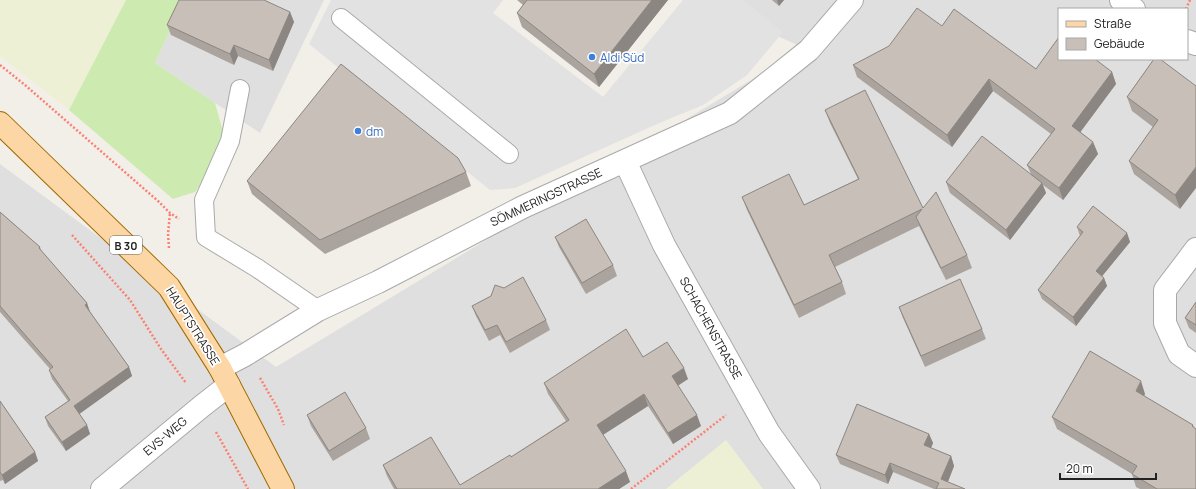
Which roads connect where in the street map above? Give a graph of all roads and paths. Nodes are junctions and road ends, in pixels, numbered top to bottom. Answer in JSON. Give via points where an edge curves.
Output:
{"nodes":[{"id":1,"x":852,"y":0,"type":"edge"},
{"id":2,"x":1122,"y":0,"type":"edge"},
{"id":3,"x":1133,"y":8,"type":"edge"},
{"id":4,"x":341,"y":18,"type":"dead end"},
{"id":5,"x":0,"y":65,"type":"edge"},
{"id":6,"x":240,"y":89,"type":"dead end"},
{"id":7,"x":0,"y":123,"type":"edge"},
{"id":8,"x":509,"y":154,"type":"dead end"},
{"id":9,"x":625,"y":161,"type":"junction"},
{"id":10,"x":69,"y":232,"type":"dead end"},
{"id":11,"x":206,"y":237,"type":"junction"},
{"id":12,"x":1196,"y":249,"type":"edge"},
{"id":13,"x":318,"y":310,"type":"junction"},
{"id":14,"x":1196,"y":366,"type":"edge"},
{"id":15,"x":224,"y":377,"type":"junction"},
{"id":16,"x":749,"y":397,"type":"junction"},
{"id":17,"x":202,"y":406,"type":"junction"},
{"id":18,"x":102,"y":489,"type":"edge"},
{"id":19,"x":248,"y":489,"type":"edge"},
{"id":20,"x":283,"y":489,"type":"edge"},
{"id":21,"x":631,"y":489,"type":"edge"},
{"id":22,"x":809,"y":489,"type":"edge"}],
"edges":[{"from":1,"to":9,"type":"street","name":"SÖMMERINGSTRASSE","via":[[809,50],[730,113]]},
{"from":2,"to":3,"type":"street"},
{"from":4,"to":8,"type":"lane"},
{"from":5,"to":11,"type":"path","via":[[170,213]]},
{"from":6,"to":11,"type":"lane","via":[[230,141],[204,200]]},
{"from":7,"to":15,"type":"main road","name":"HAUPTSTRASSE","number":"B 30","via":[[170,287]]},
{"from":9,"to":13,"type":"street","name":"SÖMMERINGSTRASSE","via":[[523,207]]},
{"from":9,"to":16,"type":"street","name":"SCHACHENSTRASSE","via":[[664,245]]},
{"from":10,"to":17,"type":"path","via":[[130,300]]},
{"from":11,"to":13,"type":"lane"},
{"from":12,"to":14,"type":"street","via":[[1165,290],[1165,323],[1180,354]]},
{"from":13,"to":15,"type":"street","name":"SÖMMERINGSTRASSE","via":[[245,354]]},
{"from":15,"to":17,"type":"street","name":"EVS-WEG"},
{"from":15,"to":20,"type":"main road","name":"HAUPTSTRASSE","number":"B 30"},
{"from":16,"to":21,"type":"path"},
{"from":16,"to":22,"type":"street","name":"SCHACHENSTRASSE","via":[[769,433]]},
{"from":17,"to":18,"type":"street","name":"EVS-WEG"},
{"from":17,"to":19,"type":"path"}]}
